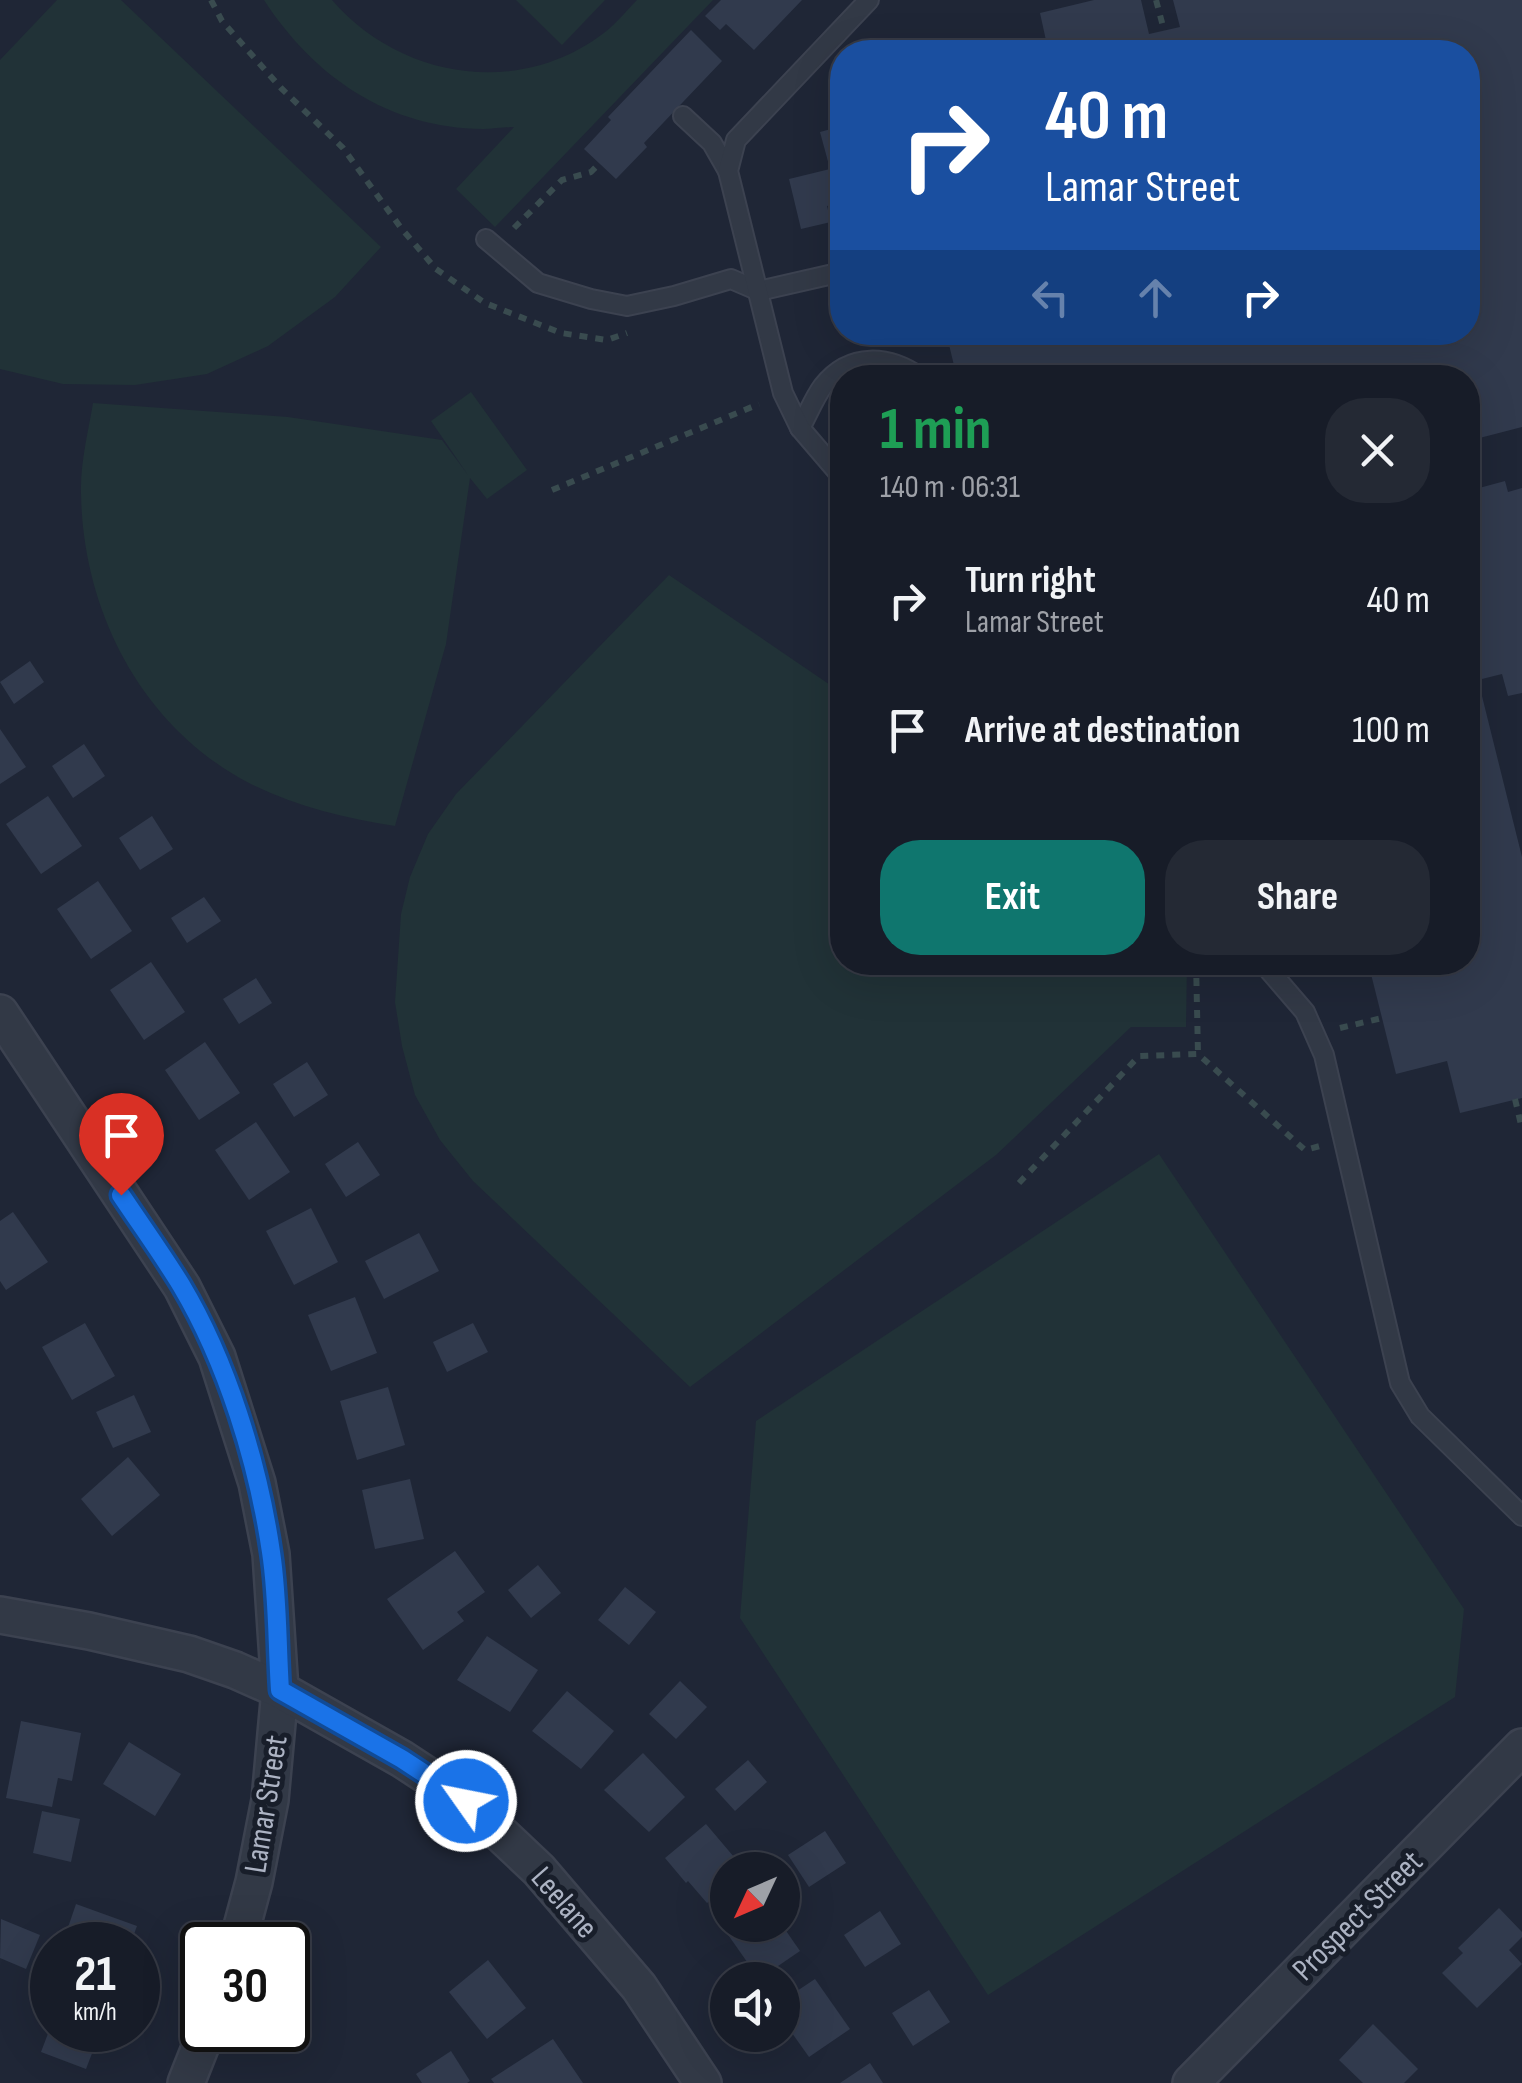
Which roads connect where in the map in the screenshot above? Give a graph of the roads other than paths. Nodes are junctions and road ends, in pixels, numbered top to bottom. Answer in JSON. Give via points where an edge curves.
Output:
{"nodes":[{"id":1,"x":869,"y":0,"type":"edge"},
{"id":2,"x":831,"y":40,"type":"edge"},
{"id":3,"x":830,"y":41,"type":"edge"},
{"id":4,"x":683,"y":116,"type":"dead end"},
{"id":5,"x":728,"y":171,"type":"junction"},
{"id":6,"x":491,"y":243,"type":"road end"},
{"id":7,"x":830,"y":275,"type":"edge"},
{"id":8,"x":759,"y":291,"type":"junction"},
{"id":9,"x":850,"y":365,"type":"edge"},
{"id":10,"x":899,"y":365,"type":"edge"},
{"id":11,"x":830,"y":378,"type":"edge"},
{"id":12,"x":800,"y":428,"type":"junction"},
{"id":13,"x":830,"y":462,"type":"edge"},
{"id":14,"x":1273,"y":975,"type":"edge"},
{"id":15,"x":0,"y":1013,"type":"edge"},
{"id":16,"x":1522,"y":1516,"type":"edge"},
{"id":17,"x":0,"y":1615,"type":"edge"},
{"id":18,"x":280,"y":1690,"type":"junction"},
{"id":19,"x":1522,"y":1748,"type":"edge"},
{"id":20,"x":243,"y":1922,"type":"edge"},
{"id":21,"x":198,"y":2052,"type":"edge"},
{"id":22,"x":1204,"y":2079,"type":"edge"},
{"id":23,"x":186,"y":2083,"type":"edge"},
{"id":24,"x":703,"y":2083,"type":"edge"}],
"edges":[{"from":1,"to":2,"type":"lane"},
{"from":3,"to":5,"type":"lane","via":[[736,140]]},
{"from":4,"to":5,"type":"lane","via":[[712,142]]},
{"from":5,"to":8,"type":"lane"},
{"from":6,"to":8,"type":"lane","via":[[538,284],[626,306],[731,279]]},
{"from":7,"to":8,"type":"lane"},
{"from":8,"to":12,"type":"lane","via":[[783,393]]},
{"from":9,"to":10,"type":"lane"},
{"from":11,"to":12,"type":"lane"},
{"from":12,"to":13,"type":"lane"},
{"from":14,"to":16,"type":"lane","via":[[1305,1012],[1324,1054],[1400,1383],[1420,1416]]},
{"from":15,"to":18,"type":"street","name":"Lamar Street","via":[[182,1286],[217,1356],[272,1554]]},
{"from":17,"to":18,"type":"street","name":"Leelane","via":[[189,1654]]},
{"from":18,"to":20,"type":"street","name":"Lamar Street","via":[[270,1800]]},
{"from":18,"to":24,"type":"street","name":"Leelane","via":[[466,1801],[539,1870],[639,1988]]},
{"from":19,"to":22,"type":"street","name":"Prospect Street"},
{"from":21,"to":23,"type":"street"}]}
